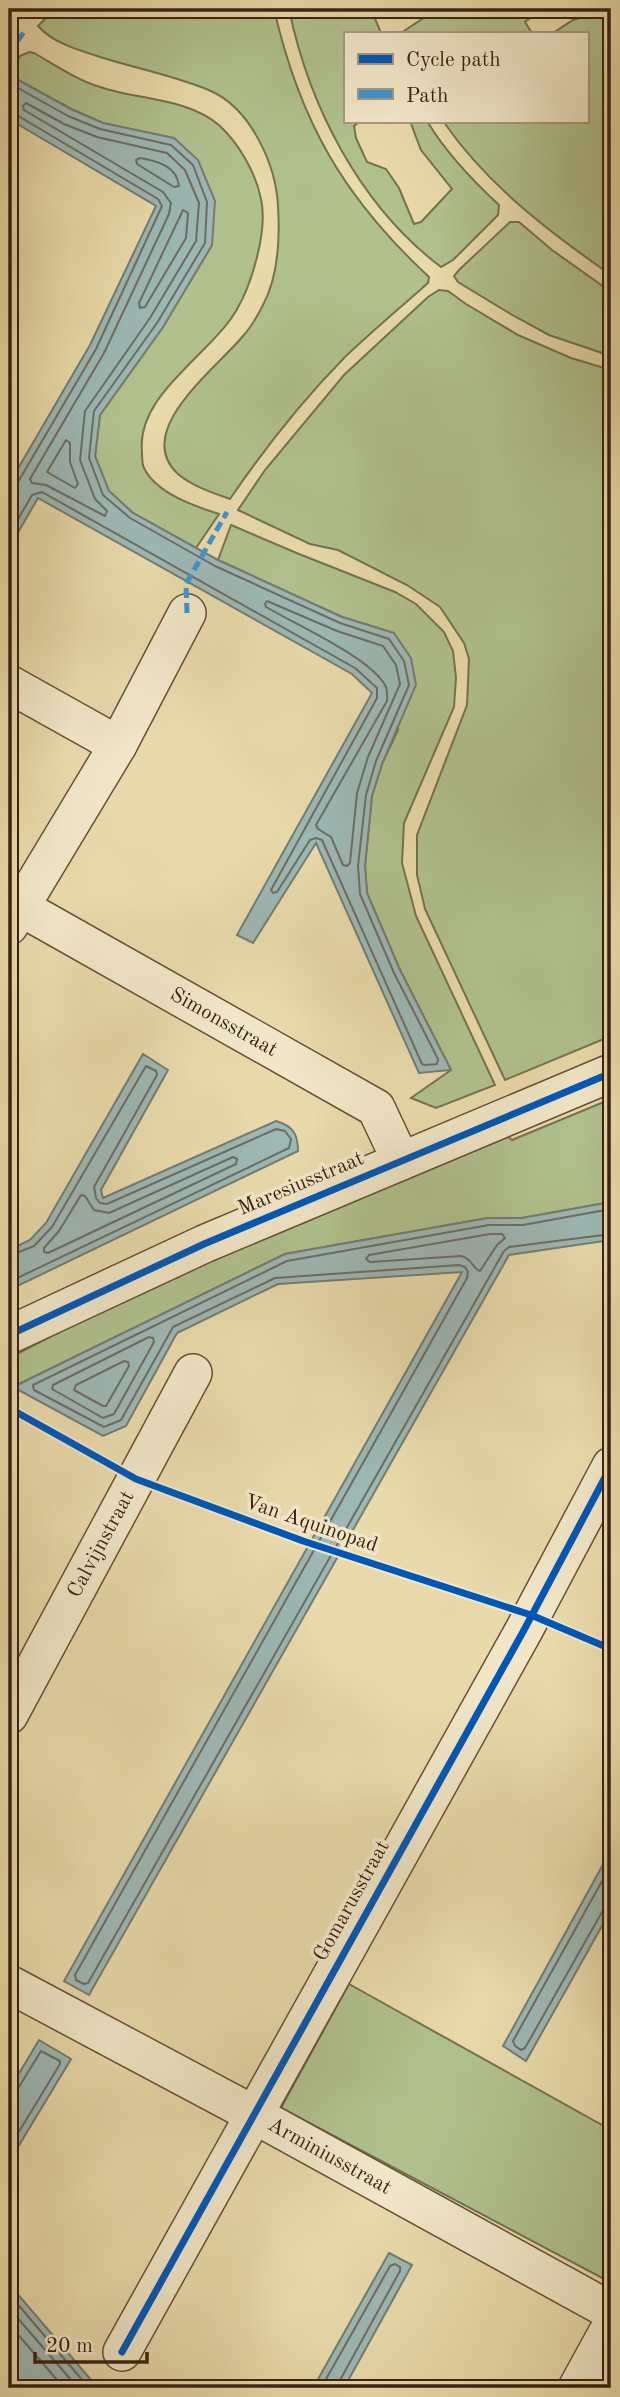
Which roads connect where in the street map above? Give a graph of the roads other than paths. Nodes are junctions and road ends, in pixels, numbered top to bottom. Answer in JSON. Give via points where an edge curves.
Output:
{"nodes":[{"id":1,"x":187,"y":613,"type":"dead end"},
{"id":2,"x":9,"y":684,"type":"edge"},
{"id":3,"x":118,"y":745,"type":"junction"},
{"id":4,"x":14,"y":917,"type":"edge"},
{"id":5,"x":611,"y":1073,"type":"edge"},
{"id":6,"x":401,"y":1161,"type":"junction"},
{"id":7,"x":9,"y":1335,"type":"edge"},
{"id":8,"x":193,"y":1373,"type":"dead end"},
{"id":9,"x":611,"y":1466,"type":"edge"},
{"id":10,"x":9,"y":1715,"type":"edge"},
{"id":11,"x":9,"y":1984,"type":"edge"},
{"id":12,"x":253,"y":2114,"type":"junction"},
{"id":13,"x":611,"y":2311,"type":"edge"},
{"id":14,"x":611,"y":2326,"type":"edge"},
{"id":15,"x":122,"y":2352,"type":"dead end"},
{"id":16,"x":577,"y":2388,"type":"edge"}],
"edges":[{"from":1,"to":3,"type":"street","name":"Simonsstraat"},
{"from":2,"to":3,"type":"street"},
{"from":3,"to":4,"type":"street","name":"Simonsstraat"},
{"from":4,"to":6,"type":"street","name":"Simonsstraat","via":[[376,1108]]},
{"from":5,"to":6,"type":"street","name":"Maresiusstraat"},
{"from":6,"to":7,"type":"street","name":"Maresiusstraat","via":[[204,1244]]},
{"from":8,"to":10,"type":"street","name":"Calvijnstraat"},
{"from":9,"to":12,"type":"street","name":"Gomarusstraat"},
{"from":11,"to":12,"type":"street","name":"Arminiusstraat"},
{"from":12,"to":13,"type":"street","name":"Arminiusstraat"},
{"from":12,"to":15,"type":"street","name":"Gomarusstraat"},
{"from":14,"to":16,"type":"street"}]}
